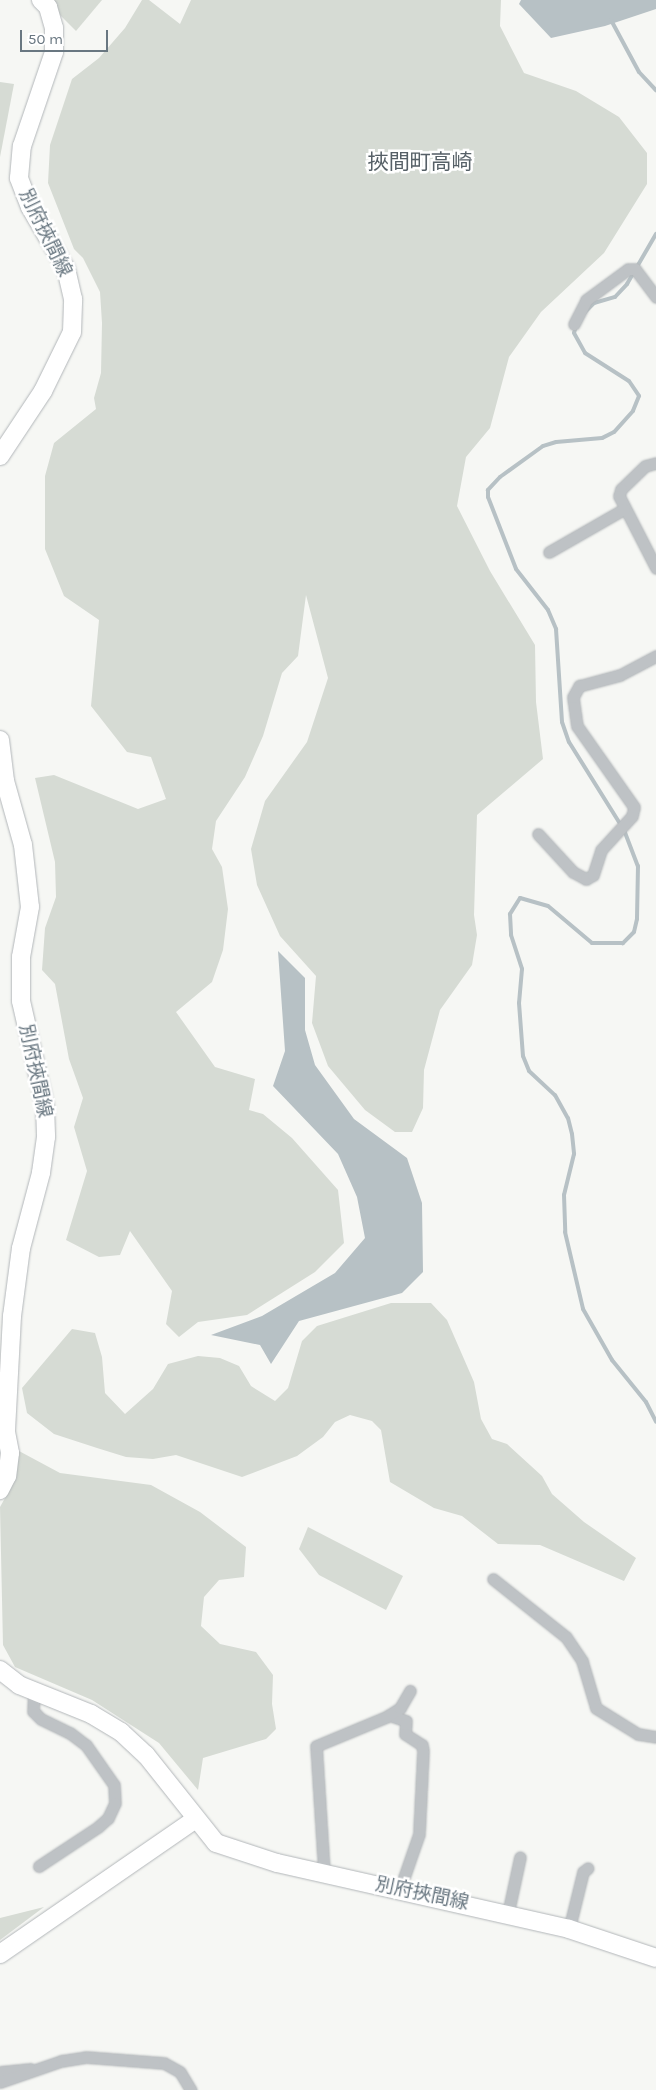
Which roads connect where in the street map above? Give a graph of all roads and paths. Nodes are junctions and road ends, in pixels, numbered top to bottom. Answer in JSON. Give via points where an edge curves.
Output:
{"nodes":[{"id":1,"x":41,"y":0,"type":"edge"},
{"id":2,"x":656,"y":297,"type":"edge"},
{"id":3,"x":574,"y":324,"type":"dead end"},
{"id":4,"x":0,"y":456,"type":"edge"},
{"id":5,"x":656,"y":463,"type":"edge"},
{"id":6,"x":624,"y":509,"type":"junction"},
{"id":7,"x":548,"y":552,"type":"dead end"},
{"id":8,"x":656,"y":568,"type":"edge"},
{"id":9,"x":656,"y":656,"type":"edge"},
{"id":10,"x":0,"y":740,"type":"edge"},
{"id":11,"x":538,"y":834,"type":"dead end"},
{"id":12,"x":0,"y":1490,"type":"edge"},
{"id":13,"x":493,"y":1579,"type":"dead end"},
{"id":14,"x":0,"y":1670,"type":"edge"},
{"id":15,"x":410,"y":1691,"type":"dead end"},
{"id":16,"x":34,"y":1692,"type":"junction"},
{"id":17,"x":389,"y":1715,"type":"junction"},
{"id":18,"x":656,"y":1737,"type":"edge"},
{"id":19,"x":196,"y":1819,"type":"junction"},
{"id":20,"x":520,"y":1856,"type":"dead end"},
{"id":21,"x":39,"y":1866,"type":"dead end"},
{"id":22,"x":588,"y":1868,"type":"dead end"},
{"id":23,"x":324,"y":1872,"type":"junction"},
{"id":24,"x":400,"y":1889,"type":"junction"},
{"id":25,"x":508,"y":1913,"type":"junction"},
{"id":26,"x":569,"y":1929,"type":"junction"},
{"id":27,"x":0,"y":1954,"type":"edge"},
{"id":28,"x":655,"y":1955,"type":"edge"},
{"id":29,"x":37,"y":2069,"type":"junction"},
{"id":30,"x":0,"y":2072,"type":"edge"},
{"id":31,"x":0,"y":2082,"type":"edge"},
{"id":32,"x":191,"y":2090,"type":"edge"}],
"edges":[{"from":1,"to":4,"type":"main road","name":"別府挾間線","via":[[48,7],[54,28],[54,52],[22,146],[19,178],[30,207],[66,269],[72,299],[72,332],[43,391]]},
{"from":2,"to":3,"type":"street","via":[[635,269],[621,274],[586,300]]},
{"from":5,"to":6,"type":"street","via":[[645,466],[621,488],[619,502]]},
{"from":6,"to":7,"type":"street"},
{"from":6,"to":8,"type":"street","via":[[640,532]]},
{"from":9,"to":11,"type":"street","via":[[620,676],[579,686],[573,697],[577,726],[634,807],[632,816],[601,850],[594,875],[586,878],[573,872]]},
{"from":10,"to":12,"type":"main road","name":"別府挾間線","via":[[5,781],[23,844],[30,907],[21,957],[21,1001],[45,1106],[46,1137],[41,1173],[21,1248],[12,1316],[6,1432],[10,1453],[7,1476]]},
{"from":13,"to":18,"type":"street","via":[[566,1637],[582,1661],[596,1708],[638,1734]]},
{"from":14,"to":16,"type":"main road","name":"別府挾間線"},
{"from":15,"to":17,"type":"street","via":[[400,1708]]},
{"from":16,"to":19,"type":"main road","name":"別府挾間線","via":[[91,1714],[121,1732],[146,1755]]},
{"from":16,"to":21,"type":"street","via":[[33,1711],[86,1745],[114,1785],[115,1803],[108,1818],[98,1827]]},
{"from":17,"to":23,"type":"street","via":[[316,1746]]},
{"from":17,"to":24,"type":"street","via":[[406,1720],[406,1734],[422,1745],[424,1751],[420,1827]]},
{"from":19,"to":23,"type":"main road","name":"別府挾間線","via":[[216,1843],[243,1854]]},
{"from":19,"to":27,"type":"main road"},
{"from":20,"to":25,"type":"street"},
{"from":22,"to":26,"type":"street","via":[[583,1872]]},
{"from":23,"to":24,"type":"main road","name":"別府挾間線"},
{"from":24,"to":25,"type":"main road","name":"別府挾間線"},
{"from":25,"to":26,"type":"main road","name":"別府挾間線"},
{"from":26,"to":28,"type":"main road","name":"別府挾間線"},
{"from":29,"to":30,"type":"street"},
{"from":29,"to":31,"type":"street"},
{"from":29,"to":32,"type":"street","via":[[86,2058],[164,2063],[180,2072]]}]}
